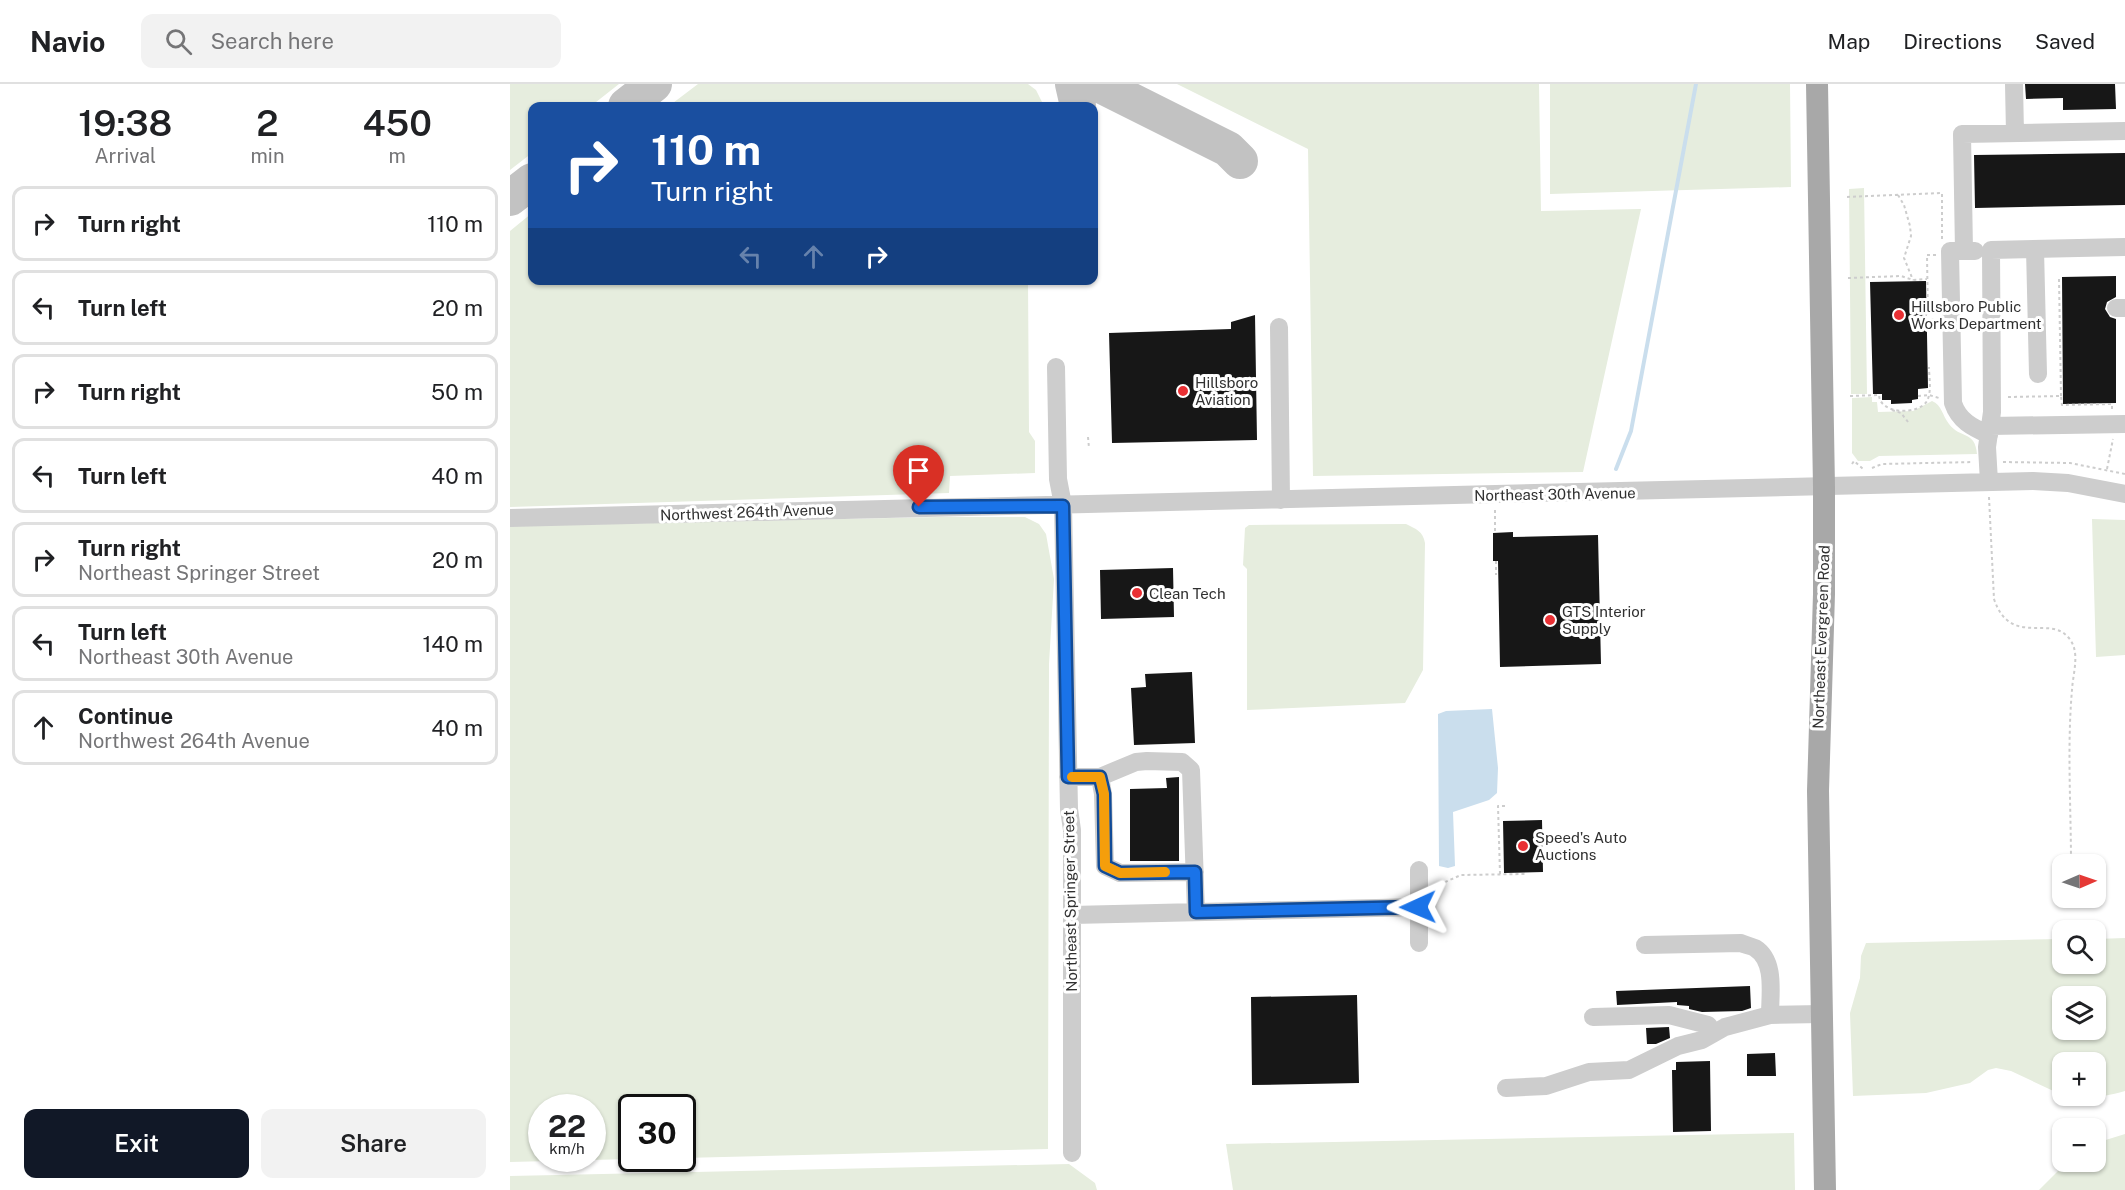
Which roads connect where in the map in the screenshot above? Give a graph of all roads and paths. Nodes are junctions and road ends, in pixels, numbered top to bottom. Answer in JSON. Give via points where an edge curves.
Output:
{"nodes":[{"id":1,"x":1817,"y":84,"type":"edge"},
{"id":2,"x":2014,"y":84,"type":"edge"},
{"id":3,"x":2125,"y":131,"type":"edge"},
{"id":4,"x":2015,"y":133,"type":"junction"},
{"id":5,"x":1942,"y":193,"type":"dead end"},
{"id":6,"x":1898,"y":195,"type":"junction"},
{"id":7,"x":1846,"y":197,"type":"dead end"},
{"id":8,"x":2125,"y":247,"type":"edge"},
{"id":9,"x":2035,"y":249,"type":"junction"},
{"id":10,"x":1991,"y":250,"type":"junction"},
{"id":11,"x":1964,"y":251,"type":"junction"},
{"id":12,"x":1848,"y":278,"type":"dead end"},
{"id":13,"x":1927,"y":279,"type":"dead end"},
{"id":14,"x":2059,"y":279,"type":"dead end"},
{"id":15,"x":1913,"y":280,"type":"junction"},
{"id":16,"x":1279,"y":327,"type":"dead end"},
{"id":17,"x":1056,"y":367,"type":"dead end"},
{"id":18,"x":1929,"y":367,"type":"dead end"},
{"id":19,"x":2038,"y":374,"type":"dead end"},
{"id":20,"x":1929,"y":395,"type":"junction"},
{"id":21,"x":1850,"y":396,"type":"dead end"},
{"id":22,"x":1918,"y":396,"type":"dead end"},
{"id":23,"x":2061,"y":396,"type":"dead end"},
{"id":24,"x":1943,"y":398,"type":"dead end"},
{"id":25,"x":1892,"y":410,"type":"junction"},
{"id":26,"x":1908,"y":422,"type":"dead end"},
{"id":27,"x":2125,"y":424,"type":"edge"},
{"id":28,"x":1989,"y":430,"type":"junction"},
{"id":29,"x":1088,"y":437,"type":"dead end"},
{"id":30,"x":1089,"y":448,"type":"dead end"},
{"id":31,"x":1824,"y":487,"type":"junction"},
{"id":32,"x":1989,"y":490,"type":"junction"},
{"id":33,"x":2125,"y":494,"type":"edge"},
{"id":34,"x":1281,"y":500,"type":"junction"},
{"id":35,"x":985,"y":506,"type":"joint"},
{"id":36,"x":1063,"y":506,"type":"junction"},
{"id":37,"x":1494,"y":510,"type":"dead end"},
{"id":38,"x":510,"y":519,"type":"edge"},
{"id":39,"x":1495,"y":533,"type":"dead end"},
{"id":40,"x":1496,"y":561,"type":"dead end"},
{"id":41,"x":1496,"y":575,"type":"dead end"},
{"id":42,"x":1068,"y":777,"type":"junction"},
{"id":43,"x":1100,"y":777,"type":"junction"},
{"id":44,"x":1505,"y":806,"type":"dead end"},
{"id":45,"x":2071,"y":854,"type":"edge"},
{"id":46,"x":1419,"y":870,"type":"dead end"},
{"id":47,"x":1195,"y":872,"type":"junction"},
{"id":48,"x":1500,"y":874,"type":"junction"},
{"id":49,"x":1525,"y":874,"type":"dead end"},
{"id":50,"x":1428,"y":888,"type":"dead end"},
{"id":51,"x":1418,"y":907,"type":"junction"},
{"id":52,"x":1196,"y":912,"type":"junction"},
{"id":53,"x":1072,"y":915,"type":"junction"},
{"id":54,"x":1419,"y":943,"type":"dead end"},
{"id":55,"x":1645,"y":945,"type":"dead end"},
{"id":56,"x":1822,"y":1014,"type":"junction"},
{"id":57,"x":1770,"y":1015,"type":"junction"},
{"id":58,"x":1593,"y":1017,"type":"dead end"},
{"id":59,"x":1714,"y":1033,"type":"junction"},
{"id":60,"x":1506,"y":1088,"type":"dead end"},
{"id":61,"x":1072,"y":1153,"type":"dead end"},
{"id":62,"x":1826,"y":1190,"type":"edge"}],
"edges":[{"from":1,"to":31,"type":"main road","name":"Northeast Evergreen Road"},
{"from":2,"to":4,"type":"street"},
{"from":3,"to":4,"type":"street"},
{"from":4,"to":11,"type":"street","via":[[1962,134]]},
{"from":5,"to":6,"type":"path"},
{"from":6,"to":7,"type":"path"},
{"from":6,"to":15,"type":"path","via":[[1910,220],[1911,236],[1904,258]]},
{"from":8,"to":9,"type":"street"},
{"from":9,"to":10,"type":"street"},
{"from":9,"to":19,"type":"street"},
{"from":10,"to":11,"type":"street"},
{"from":10,"to":28,"type":"street"},
{"from":11,"to":28,"type":"street","via":[[1950,251],[1953,403],[1957,415],[1973,427]]},
{"from":12,"to":15,"type":"path","via":[[1901,276]]},
{"from":13,"to":15,"type":"path"},
{"from":14,"to":23,"type":"path"},
{"from":16,"to":34,"type":"street"},
{"from":17,"to":36,"type":"street","name":"Northeast Springer Street","via":[[1058,479]]},
{"from":18,"to":20,"type":"path"},
{"from":20,"to":22,"type":"path"},
{"from":20,"to":24,"type":"path"},
{"from":20,"to":25,"type":"path","via":[[1919,407]]},
{"from":21,"to":25,"type":"path","via":[[1880,395],[1884,407]]},
{"from":25,"to":26,"type":"path"},
{"from":27,"to":28,"type":"street"},
{"from":28,"to":32,"type":"street"},
{"from":29,"to":30,"type":"path"},
{"from":31,"to":32,"type":"street","name":"Northeast 30th Avenue"},
{"from":31,"to":34,"type":"street","name":"Northeast 30th Avenue"},
{"from":31,"to":56,"type":"main road","name":"Northeast Evergreen Road","via":[[1818,791]]},
{"from":32,"to":33,"type":"street","name":"Northeast 30th Avenue","via":[[2033,481]]},
{"from":32,"to":45,"type":"path","via":[[1994,599],[1998,611],[2022,628],[2066,634],[2076,654],[2072,691]]},
{"from":34,"to":36,"type":"street","name":"Northeast 30th Avenue"},
{"from":35,"to":36,"type":"street","name":"Northeast 30th Avenue"},
{"from":35,"to":38,"type":"street","name":"Northwest 264th Avenue"},
{"from":36,"to":42,"type":"street","name":"Northeast Springer Street"},
{"from":37,"to":39,"type":"path"},
{"from":40,"to":41,"type":"path"},
{"from":42,"to":43,"type":"street"},
{"from":42,"to":53,"type":"street","name":"Northeast Springer Street"},
{"from":43,"to":47,"type":"street","via":[[1104,794],[1105,866],[1120,873]]},
{"from":43,"to":47,"type":"street","via":[[1147,761],[1182,762],[1191,770]]},
{"from":44,"to":48,"type":"path","via":[[1498,806]]},
{"from":46,"to":51,"type":"street"},
{"from":47,"to":52,"type":"street"},
{"from":48,"to":49,"type":"path"},
{"from":48,"to":50,"type":"path","via":[[1461,875]]},
{"from":51,"to":52,"type":"street"},
{"from":51,"to":54,"type":"street"},
{"from":52,"to":53,"type":"street"},
{"from":53,"to":61,"type":"street","name":"Northeast Springer Street"},
{"from":55,"to":57,"type":"street","via":[[1741,943],[1755,948],[1769,968]]},
{"from":56,"to":57,"type":"street"},
{"from":56,"to":62,"type":"main road","name":"Northeast Evergreen Road"},
{"from":57,"to":59,"type":"street"},
{"from":58,"to":59,"type":"street","via":[[1669,1015],[1708,1025]]},
{"from":59,"to":60,"type":"street","via":[[1629,1070],[1589,1072],[1546,1086]]}]}
